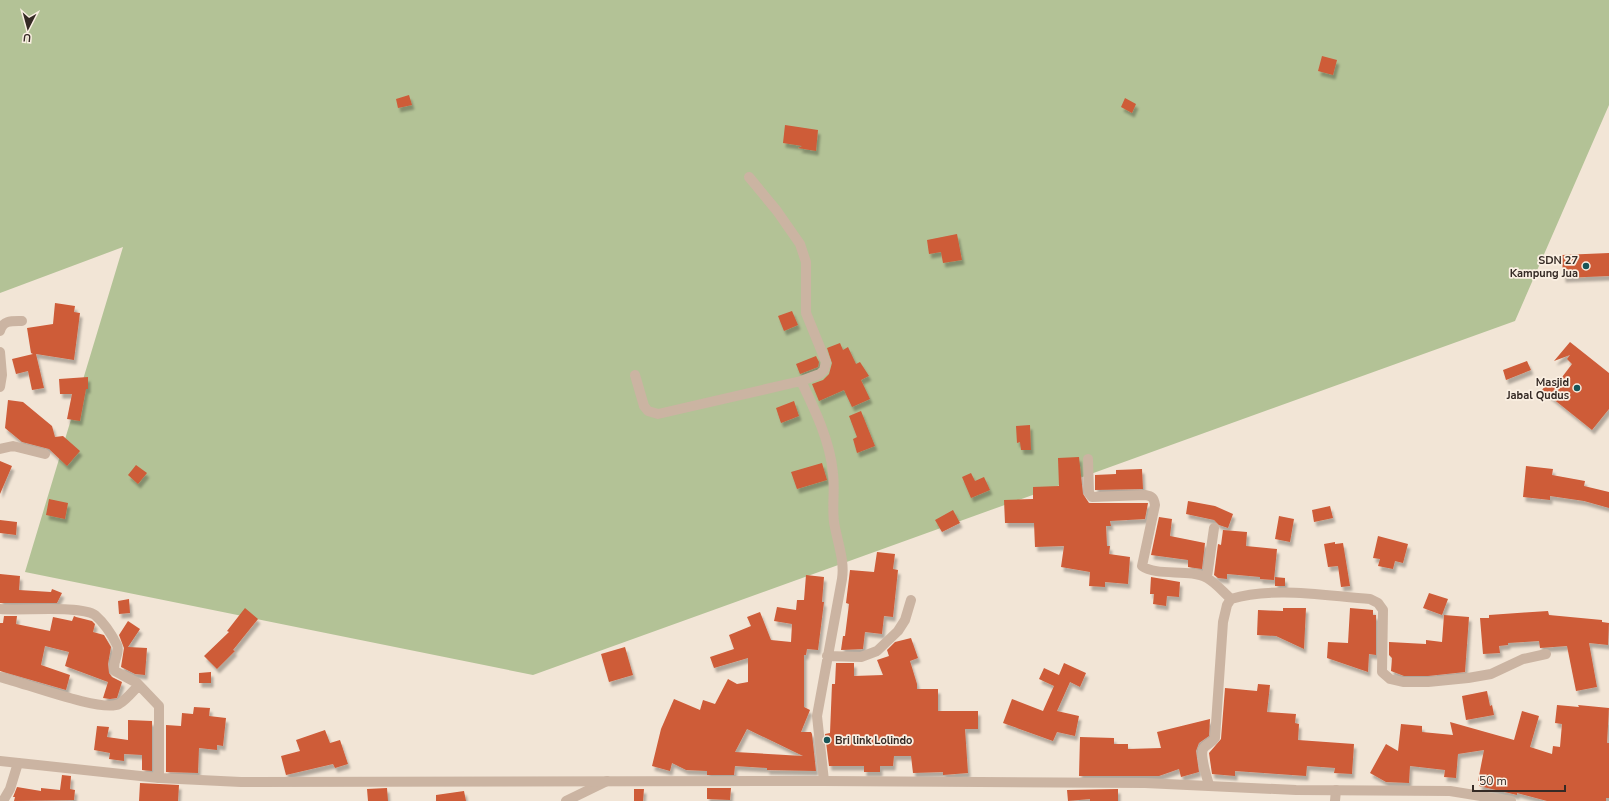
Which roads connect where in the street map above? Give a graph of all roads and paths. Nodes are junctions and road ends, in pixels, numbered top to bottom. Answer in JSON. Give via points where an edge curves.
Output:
{"nodes":[{"id":1,"x":749,"y":177,"type":"dead end"},
{"id":2,"x":22,"y":321,"type":"dead end"},
{"id":3,"x":0,"y":331,"type":"edge"},
{"id":4,"x":0,"y":352,"type":"edge"},
{"id":5,"x":635,"y":375,"type":"dead end"},
{"id":6,"x":800,"y":381,"type":"junction"},
{"id":7,"x":0,"y":387,"type":"edge"},
{"id":8,"x":0,"y":449,"type":"edge"},
{"id":9,"x":45,"y":454,"type":"dead end"},
{"id":10,"x":1088,"y":459,"type":"dead end"},
{"id":11,"x":1214,"y":528,"type":"dead end"},
{"id":12,"x":1207,"y":578,"type":"junction"},
{"id":13,"x":1231,"y":599,"type":"junction"},
{"id":14,"x":911,"y":600,"type":"dead end"},
{"id":15,"x":0,"y":609,"type":"edge"},
{"id":16,"x":1546,"y":654,"type":"dead end"},
{"id":17,"x":827,"y":656,"type":"junction"},
{"id":18,"x":0,"y":678,"type":"edge"},
{"id":19,"x":139,"y":685,"type":"junction"},
{"id":20,"x":0,"y":761,"type":"edge"},
{"id":21,"x":18,"y":763,"type":"junction"},
{"id":22,"x":159,"y":778,"type":"junction"},
{"id":23,"x":607,"y":781,"type":"junction"},
{"id":24,"x":824,"y":781,"type":"junction"},
{"id":25,"x":1209,"y":785,"type":"junction"},
{"id":26,"x":1336,"y":790,"type":"junction"},
{"id":27,"x":3,"y":801,"type":"edge"},
{"id":28,"x":566,"y":801,"type":"edge"},
{"id":29,"x":1335,"y":801,"type":"edge"},
{"id":30,"x":1511,"y":801,"type":"edge"}],
"edges":[{"from":1,"to":6,"type":"street","via":[[795,234],[805,257],[806,313],[826,362],[820,374]]},
{"from":2,"to":3,"type":"street","via":[[7,322]]},
{"from":4,"to":7,"type":"street"},
{"from":5,"to":6,"type":"street","via":[[644,406],[648,412],[658,414]]},
{"from":6,"to":17,"type":"street","via":[[824,434],[829,454],[833,472],[834,521],[843,564]]},
{"from":8,"to":9,"type":"street","via":[[13,446]]},
{"from":10,"to":12,"type":"street","via":[[1089,493],[1092,497],[1145,495],[1151,496],[1154,500],[1142,566]]},
{"from":11,"to":12,"type":"street"},
{"from":12,"to":13,"type":"street"},
{"from":13,"to":16,"type":"street","via":[[1256,593],[1309,594],[1378,603],[1383,610],[1382,672],[1390,679],[1403,682],[1428,682],[1491,674],[1523,660]]},
{"from":13,"to":25,"type":"street","via":[[1223,622],[1215,738],[1202,754]]},
{"from":14,"to":17,"type":"street","via":[[905,620],[898,631],[877,651],[861,657]]},
{"from":15,"to":19,"type":"street","via":[[78,610],[94,615],[118,646],[114,665],[116,671]]},
{"from":17,"to":24,"type":"street","via":[[817,716]]},
{"from":18,"to":19,"type":"street","via":[[105,705],[119,704]]},
{"from":19,"to":22,"type":"street","via":[[155,700],[161,711]]},
{"from":20,"to":21,"type":"street"},
{"from":21,"to":22,"type":"street"},
{"from":21,"to":27,"type":"street","via":[[10,789]]},
{"from":22,"to":23,"type":"street","via":[[329,783]]},
{"from":23,"to":24,"type":"street"},
{"from":23,"to":28,"type":"street"},
{"from":24,"to":25,"type":"street"},
{"from":25,"to":26,"type":"street"},
{"from":26,"to":29,"type":"street"},
{"from":26,"to":30,"type":"street","via":[[1450,791]]}]}
